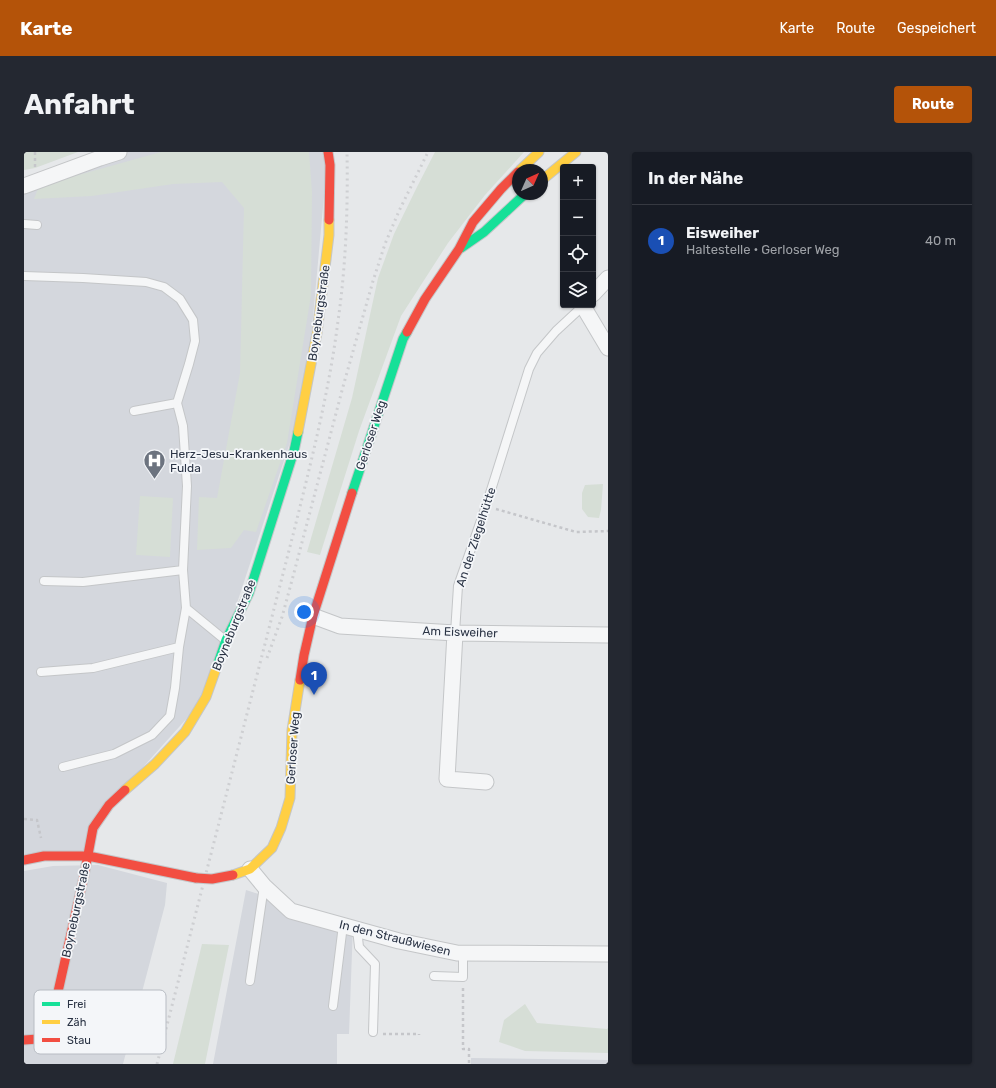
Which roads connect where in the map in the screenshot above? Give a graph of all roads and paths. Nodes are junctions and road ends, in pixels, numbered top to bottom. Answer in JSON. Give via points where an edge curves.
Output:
{"nodes":[{"id":1,"x":119,"y":152,"type":"edge"},
{"id":2,"x":328,"y":152,"type":"edge"},
{"id":3,"x":539,"y":152,"type":"edge"},
{"id":4,"x":576,"y":152,"type":"edge"},
{"id":5,"x":526,"y":164,"type":"edge"},
{"id":6,"x":548,"y":175,"type":"edge"},
{"id":7,"x":512,"y":178,"type":"edge"},
{"id":8,"x":24,"y":186,"type":"edge"},
{"id":9,"x":518,"y":200,"type":"edge"},
{"id":10,"x":24,"y":224,"type":"edge"},
{"id":11,"x":37,"y":224,"type":"dead end"},
{"id":12,"x":459,"y":249,"type":"junction"},
{"id":13,"x":24,"y":276,"type":"edge"},
{"id":14,"x":608,"y":278,"type":"edge"},
{"id":15,"x":596,"y":291,"type":"edge"},
{"id":16,"x":580,"y":308,"type":"edge"},
{"id":17,"x":589,"y":308,"type":"edge"},
{"id":18,"x":608,"y":348,"type":"edge"},
{"id":19,"x":177,"y":403,"type":"junction"},
{"id":20,"x":134,"y":410,"type":"dead end"},
{"id":21,"x":486,"y":506,"type":"junction"},
{"id":22,"x":608,"y":531,"type":"edge"},
{"id":23,"x":182,"y":570,"type":"junction"},
{"id":24,"x":44,"y":581,"type":"dead end"},
{"id":25,"x":186,"y":608,"type":"junction"},
{"id":26,"x":314,"y":616,"type":"junction"},
{"id":27,"x":455,"y":633,"type":"junction"},
{"id":28,"x":608,"y":635,"type":"edge"},
{"id":29,"x":226,"y":640,"type":"junction"},
{"id":30,"x":179,"y":646,"type":"junction"},
{"id":31,"x":41,"y":672,"type":"dead end"},
{"id":32,"x":63,"y":767,"type":"dead end"},
{"id":33,"x":486,"y":782,"type":"dead end"},
{"id":34,"x":24,"y":819,"type":"edge"},
{"id":35,"x":42,"y":844,"type":"dead end"},
{"id":36,"x":88,"y":856,"type":"junction"},
{"id":37,"x":24,"y":860,"type":"edge"},
{"id":38,"x":250,"y":869,"type":"junction"},
{"id":39,"x":264,"y":886,"type":"junction"},
{"id":40,"x":350,"y":927,"type":"junction"},
{"id":41,"x":462,"y":954,"type":"junction"},
{"id":42,"x":608,"y":954,"type":"edge"},
{"id":43,"x":434,"y":976,"type":"dead end"},
{"id":44,"x":463,"y":977,"type":"junction"},
{"id":45,"x":250,"y":981,"type":"dead end"},
{"id":46,"x":58,"y":990,"type":"edge"},
{"id":47,"x":333,"y":1006,"type":"dead end"},
{"id":48,"x":373,"y":1032,"type":"joint"},
{"id":49,"x":419,"y":1035,"type":"dead end"},
{"id":50,"x":34,"y":1039,"type":"edge"},
{"id":51,"x":24,"y":1040,"type":"edge"},
{"id":52,"x":469,"y":1064,"type":"edge"}],
"edges":[{"from":1,"to":8,"type":"street"},
{"from":2,"to":29,"type":"street","name":"Boyneburgstraße","via":[[329,236],[318,333],[296,444],[249,593]]},
{"from":3,"to":5,"type":"street","name":"Gerloser Weg"},
{"from":4,"to":6,"type":"street"},
{"from":7,"to":12,"type":"street","name":"Gerloser Weg","via":[[473,222]]},
{"from":9,"to":12,"type":"street","name":"Gerloser Weg","via":[[484,232]]},
{"from":10,"to":11,"type":"lane"},
{"from":12,"to":26,"type":"street","name":"Gerloser Weg","via":[[425,299],[403,339]]},
{"from":13,"to":19,"type":"lane","via":[[146,282],[164,287],[180,299],[193,320],[195,341]]},
{"from":14,"to":15,"type":"street"},
{"from":16,"to":21,"type":"lane","name":"An der Ziegelhütte","via":[[537,353],[529,369]]},
{"from":17,"to":18,"type":"street"},
{"from":19,"to":20,"type":"lane"},
{"from":19,"to":23,"type":"lane","via":[[183,426],[187,486]]},
{"from":21,"to":22,"type":"path","via":[[576,532]]},
{"from":21,"to":27,"type":"lane","name":"An der Ziegelhütte","via":[[458,586]]},
{"from":23,"to":24,"type":"lane","via":[[84,582]]},
{"from":23,"to":25,"type":"lane"},
{"from":25,"to":29,"type":"lane"},
{"from":25,"to":30,"type":"lane"},
{"from":26,"to":27,"type":"street","name":"Am Eisweiher","via":[[340,626]]},
{"from":26,"to":38,"type":"street","name":"Gerloser Weg","via":[[304,655],[292,730],[290,798],[272,848]]},
{"from":27,"to":28,"type":"street","name":"Am Eisweiher"},
{"from":27,"to":33,"type":"street","name":"An der Ziegelhütte","via":[[447,778]]},
{"from":29,"to":36,"type":"street","name":"Boyneburgstraße","via":[[206,697],[185,732],[155,764],[109,805],[93,828]]},
{"from":30,"to":31,"type":"lane","via":[[93,668]]},
{"from":30,"to":32,"type":"lane","via":[[170,716],[152,735],[114,754]]},
{"from":34,"to":35,"type":"path","via":[[37,820]]},
{"from":36,"to":37,"type":"street","name":"Gerloser Weg","via":[[44,856]]},
{"from":36,"to":38,"type":"street","name":"Gerloser Weg","bridge":true,"via":[[196,878],[212,879]]},
{"from":36,"to":46,"type":"street","name":"Boyneburgstraße"},
{"from":38,"to":39,"type":"street","name":"In den Straußwiesen"},
{"from":39,"to":40,"type":"street","name":"In den Straußwiesen","via":[[291,911]]},
{"from":39,"to":45,"type":"lane"},
{"from":40,"to":41,"type":"street","name":"In den Straußwiesen","via":[[399,941]]},
{"from":40,"to":47,"type":"lane"},
{"from":40,"to":48,"type":"lane","via":[[358,946],[375,964]]},
{"from":41,"to":42,"type":"street","name":"In den Straußwiesen"},
{"from":41,"to":44,"type":"lane"},
{"from":43,"to":44,"type":"lane"},
{"from":44,"to":52,"type":"path","via":[[463,1049],[469,1049]]},
{"from":48,"to":49,"type":"path"},
{"from":50,"to":51,"type":"street","name":"Boyneburgstraße"}]}
